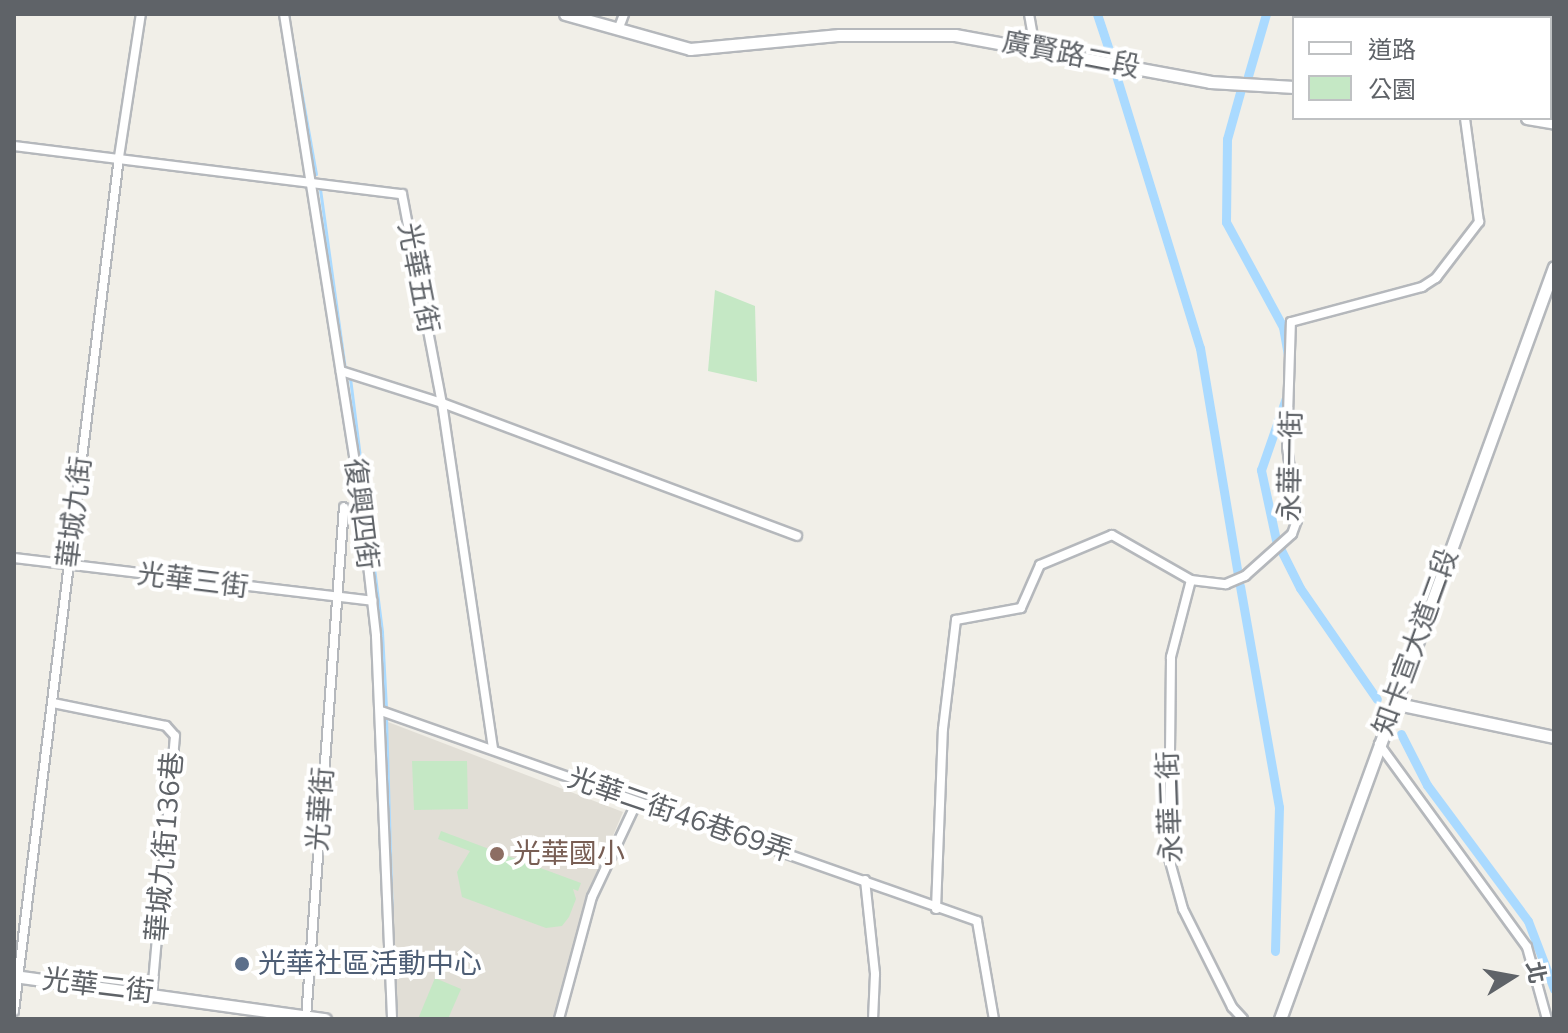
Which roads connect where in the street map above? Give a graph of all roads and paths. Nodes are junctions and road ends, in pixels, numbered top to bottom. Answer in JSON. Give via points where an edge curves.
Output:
{"nodes":[{"id":1,"x":141,"y":14,"type":"edge"},
{"id":2,"x":284,"y":14,"type":"edge"},
{"id":3,"x":565,"y":14,"type":"edge"},
{"id":4,"x":624,"y":14,"type":"edge"},
{"id":5,"x":1029,"y":14,"type":"edge"},
{"id":6,"x":618,"y":30,"type":"junction"},
{"id":7,"x":1035,"y":49,"type":"junction"},
{"id":8,"x":1292,"y":87,"type":"edge"},
{"id":9,"x":1465,"y":120,"type":"edge"},
{"id":10,"x":14,"y":146,"type":"edge"},
{"id":11,"x":119,"y":157,"type":"junction"},
{"id":12,"x":312,"y":180,"type":"junction"},
{"id":13,"x":1554,"y":267,"type":"edge"},
{"id":14,"x":341,"y":371,"type":"junction"},
{"id":15,"x":442,"y":403,"type":"junction"},
{"id":16,"x":344,"y":507,"type":"dead end"},
{"id":17,"x":797,"y":536,"type":"dead end"},
{"id":18,"x":14,"y":558,"type":"edge"},
{"id":19,"x":69,"y":565,"type":"junction"},
{"id":20,"x":1191,"y":580,"type":"junction"},
{"id":21,"x":334,"y":599,"type":"junction"},
{"id":22,"x":372,"y":601,"type":"junction"},
{"id":23,"x":53,"y":703,"type":"junction"},
{"id":24,"x":1393,"y":703,"type":"junction"},
{"id":25,"x":381,"y":711,"type":"junction"},
{"id":26,"x":1554,"y":737,"type":"edge"},
{"id":27,"x":1379,"y":744,"type":"junction"},
{"id":28,"x":493,"y":748,"type":"junction"},
{"id":29,"x":637,"y":802,"type":"junction"},
{"id":30,"x":865,"y":880,"type":"junction"},
{"id":31,"x":936,"y":909,"type":"junction"},
{"id":32,"x":16,"y":976,"type":"edge"},
{"id":33,"x":152,"y":992,"type":"junction"},
{"id":34,"x":14,"y":1011,"type":"edge"},
{"id":35,"x":307,"y":1017,"type":"edge"},
{"id":36,"x":325,"y":1019,"type":"edge"},
{"id":37,"x":392,"y":1019,"type":"edge"},
{"id":38,"x":559,"y":1019,"type":"edge"},
{"id":39,"x":873,"y":1019,"type":"edge"},
{"id":40,"x":994,"y":1019,"type":"edge"},
{"id":41,"x":1243,"y":1019,"type":"edge"},
{"id":42,"x":1280,"y":1019,"type":"edge"},
{"id":43,"x":1547,"y":1019,"type":"edge"}],
"edges":[{"from":1,"to":11,"type":"street","name":"華城九街"},
{"from":2,"to":12,"type":"street","name":"復興四街"},
{"from":3,"to":6,"type":"street","name":"廣賢路二段"},
{"from":4,"to":6,"type":"street"},
{"from":5,"to":7,"type":"street"},
{"from":6,"to":7,"type":"street","name":"廣賢路二段","via":[[690,49],[772,39],[913,34],[955,35]]},
{"from":7,"to":8,"type":"street","name":"廣賢路二段","via":[[1210,82]]},
{"from":9,"to":20,"type":"street","name":"永華一街","via":[[1479,216],[1475,231],[1422,287],[1291,322],[1287,447],[1294,530],[1233,582]]},
{"from":10,"to":11,"type":"street","name":"光華五街"},
{"from":11,"to":12,"type":"street","name":"光華五街"},
{"from":11,"to":19,"type":"street","name":"華城九街"},
{"from":12,"to":14,"type":"street","name":"復興四街"},
{"from":12,"to":15,"type":"street","name":"光華五街","via":[[402,194]]},
{"from":13,"to":24,"type":"street","name":"知卡宣大道二段"},
{"from":14,"to":15,"type":"street"},
{"from":14,"to":22,"type":"street","name":"復興四街"},
{"from":15,"to":17,"type":"street"},
{"from":15,"to":28,"type":"street","name":"光華五街"},
{"from":16,"to":21,"type":"street","name":"光華街"},
{"from":18,"to":19,"type":"street","name":"光華三街"},
{"from":19,"to":21,"type":"street","name":"光華三街"},
{"from":19,"to":23,"type":"street","name":"華城九街"},
{"from":20,"to":31,"type":"street","name":"永華一街","via":[[1112,535],[1040,565],[1021,608],[956,620],[943,729]]},
{"from":20,"to":41,"type":"street","name":"永華二街","via":[[1171,657],[1169,858],[1183,909]]},
{"from":21,"to":22,"type":"street","name":"光華三街"},
{"from":21,"to":35,"type":"street","name":"光華街"},
{"from":22,"to":25,"type":"street","name":"復興四街"},
{"from":23,"to":32,"type":"street","name":"華城九街"},
{"from":23,"to":33,"type":"street","name":"華城九街136巷","via":[[166,726],[175,736]]},
{"from":24,"to":26,"type":"street"},
{"from":24,"to":27,"type":"street","name":"知卡宣大道二段"},
{"from":25,"to":28,"type":"street","name":"光華二街46巷69弄"},
{"from":25,"to":37,"type":"street","name":"復興四街"},
{"from":27,"to":42,"type":"street","name":"知卡宣大道二段"},
{"from":27,"to":43,"type":"street","via":[[1527,947]]},
{"from":28,"to":29,"type":"street","name":"光華二街46巷69弄"},
{"from":29,"to":30,"type":"street","name":"光華二街46巷69弄"},
{"from":29,"to":38,"type":"street","via":[[592,897]]},
{"from":30,"to":31,"type":"street","name":"光華二街46巷69弄"},
{"from":30,"to":39,"type":"street"},
{"from":31,"to":40,"type":"street","name":"光華二街46巷69弄","via":[[977,921]]},
{"from":32,"to":33,"type":"street","name":"光華二街"},
{"from":32,"to":34,"type":"street","name":"華城九街"},
{"from":33,"to":35,"type":"street","name":"光華二街"},
{"from":35,"to":36,"type":"street","name":"光華二街"}]}
